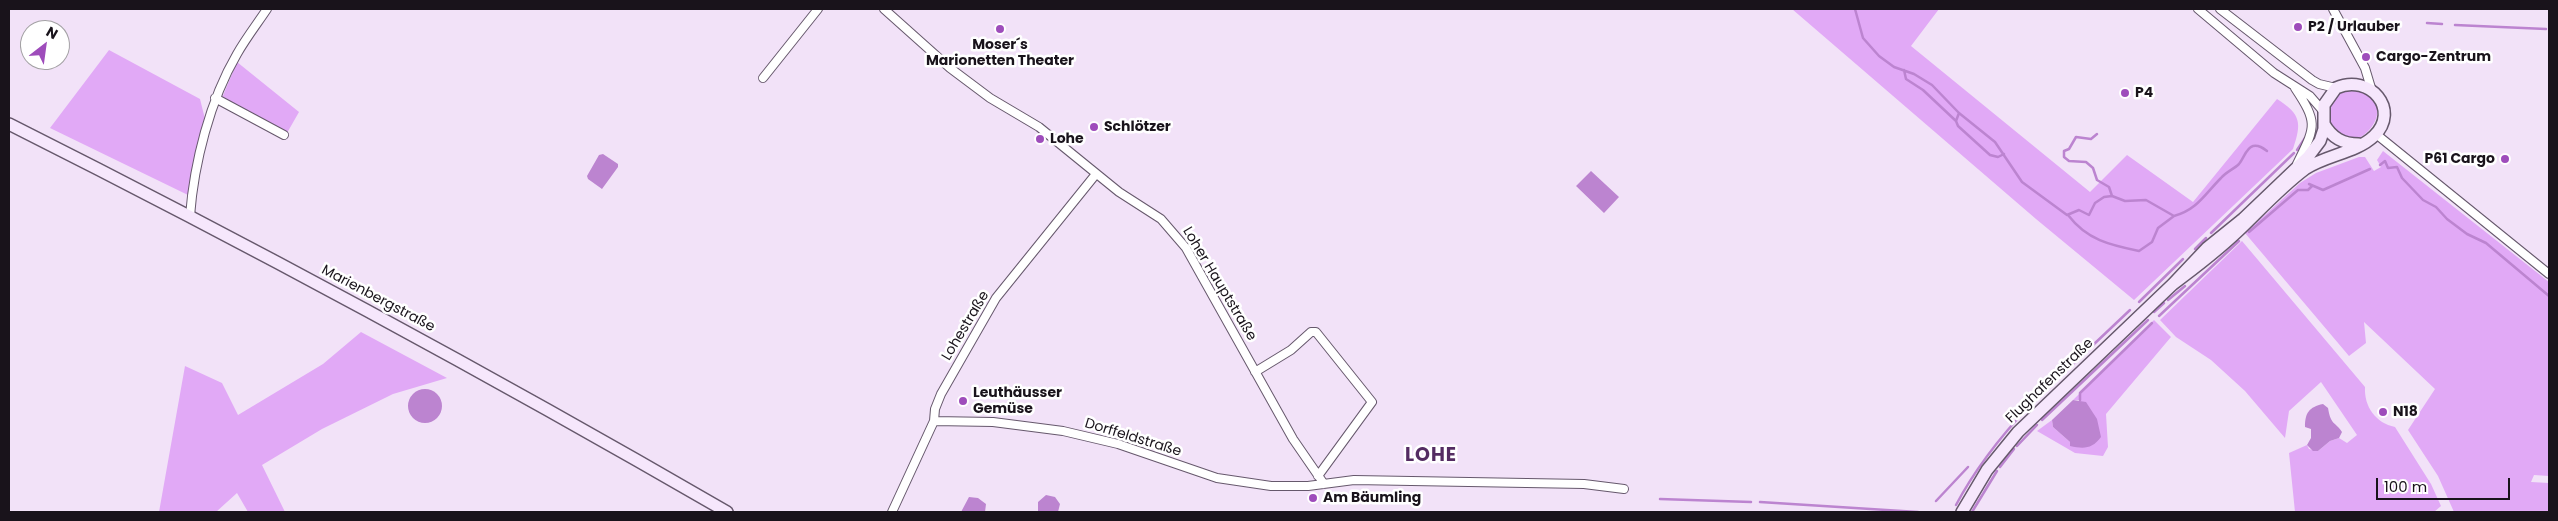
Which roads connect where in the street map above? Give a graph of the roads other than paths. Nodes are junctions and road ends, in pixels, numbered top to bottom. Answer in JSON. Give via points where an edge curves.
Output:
{"nodes":[{"id":1,"x":267,"y":9,"type":"edge"},
{"id":2,"x":818,"y":9,"type":"edge"},
{"id":3,"x":884,"y":9,"type":"edge"},
{"id":4,"x":2198,"y":9,"type":"edge"},
{"id":5,"x":2220,"y":9,"type":"edge"},
{"id":6,"x":2333,"y":9,"type":"edge"},
{"id":7,"x":763,"y":78,"type":"dead end"},
{"id":8,"x":2293,"y":84,"type":"junction"},
{"id":9,"x":2336,"y":88,"type":"junction"},
{"id":10,"x":2371,"y":88,"type":"junction"},
{"id":11,"x":216,"y":98,"type":"junction"},
{"id":12,"x":2323,"y":111,"type":"junction"},
{"id":13,"x":9,"y":124,"type":"edge"},
{"id":14,"x":2324,"y":124,"type":"junction"},
{"id":15,"x":2376,"y":134,"type":"junction"},
{"id":16,"x":284,"y":135,"type":"dead end"},
{"id":17,"x":2360,"y":144,"type":"junction"},
{"id":18,"x":2294,"y":172,"type":"junction"},
{"id":19,"x":1096,"y":174,"type":"junction"},
{"id":20,"x":190,"y":216,"type":"junction"},
{"id":21,"x":2549,"y":274,"type":"edge"},
{"id":22,"x":2173,"y":284,"type":"junction"},
{"id":23,"x":1256,"y":372,"type":"junction"},
{"id":24,"x":934,"y":421,"type":"junction"},
{"id":25,"x":1318,"y":476,"type":"junction"},
{"id":26,"x":1324,"y":484,"type":"junction"},
{"id":27,"x":1624,"y":489,"type":"dead end"},
{"id":28,"x":727,"y":512,"type":"edge"},
{"id":29,"x":892,"y":512,"type":"edge"},
{"id":30,"x":1962,"y":512,"type":"edge"}],
"edges":[{"from":1,"to":11,"type":"street","via":[[236,54]]},
{"from":2,"to":7,"type":"street"},
{"from":3,"to":19,"type":"street","name":"Loher Hauptstraße","via":[[950,68],[990,98],[1039,127]]},
{"from":4,"to":8,"type":"street","name":"Flughafenstraße","via":[[2274,73]]},
{"from":5,"to":9,"type":"street","via":[[2312,80]]},
{"from":6,"to":10,"type":"street","via":[[2365,68]]},
{"from":8,"to":12,"type":"street","name":"Flughafenstraße"},
{"from":8,"to":18,"type":"street","name":"Flughafenstraße","via":[[2310,113],[2313,126]]},
{"from":9,"to":10,"type":"main road","via":[[2352,84]]},
{"from":9,"to":12,"type":"main road"},
{"from":10,"to":15,"type":"main road","via":[[2383,111]]},
{"from":11,"to":16,"type":"street"},
{"from":11,"to":20,"type":"street"},
{"from":12,"to":14,"type":"main road","name":"Flughafenstraße"},
{"from":13,"to":20,"type":"main road","name":"Marienbergstraße"},
{"from":14,"to":17,"type":"main road","via":[[2338,139]]},
{"from":14,"to":18,"type":"main road","name":"Flughafenstraße","via":[[2317,146]]},
{"from":15,"to":17,"type":"main road","name":"Flughafenstraße"},
{"from":15,"to":21,"type":"street"},
{"from":17,"to":22,"type":"main road","name":"Flughafenstraße","via":[[2324,158],[2303,171],[2217,250]]},
{"from":18,"to":22,"type":"main road","name":"Flughafenstraße","via":[[2207,248]]},
{"from":19,"to":23,"type":"street","name":"Loher Hauptstraße","via":[[1162,219],[1174,231]]},
{"from":19,"to":24,"type":"street","name":"Lohestraße","via":[[996,298],[941,394]]},
{"from":20,"to":28,"type":"main road","name":"Marienbergstraße","via":[[411,334]]},
{"from":22,"to":30,"type":"main road","name":"Flughafenstraße","via":[[2010,440]]},
{"from":23,"to":25,"type":"street","name":"Loher Hauptstraße","via":[[1293,439]]},
{"from":23,"to":25,"type":"street","via":[[1311,332],[1316,332],[1372,402]]},
{"from":24,"to":26,"type":"street","name":"Dorffeldstraße","via":[[993,422],[1062,430],[1235,481],[1271,486]]},
{"from":24,"to":29,"type":"street","name":"Lohestraße"},
{"from":25,"to":26,"type":"street","name":"Loher Hauptstraße"},
{"from":26,"to":27,"type":"street","name":"Dorffeldstraße","via":[[1372,480],[1584,484]]}]}
